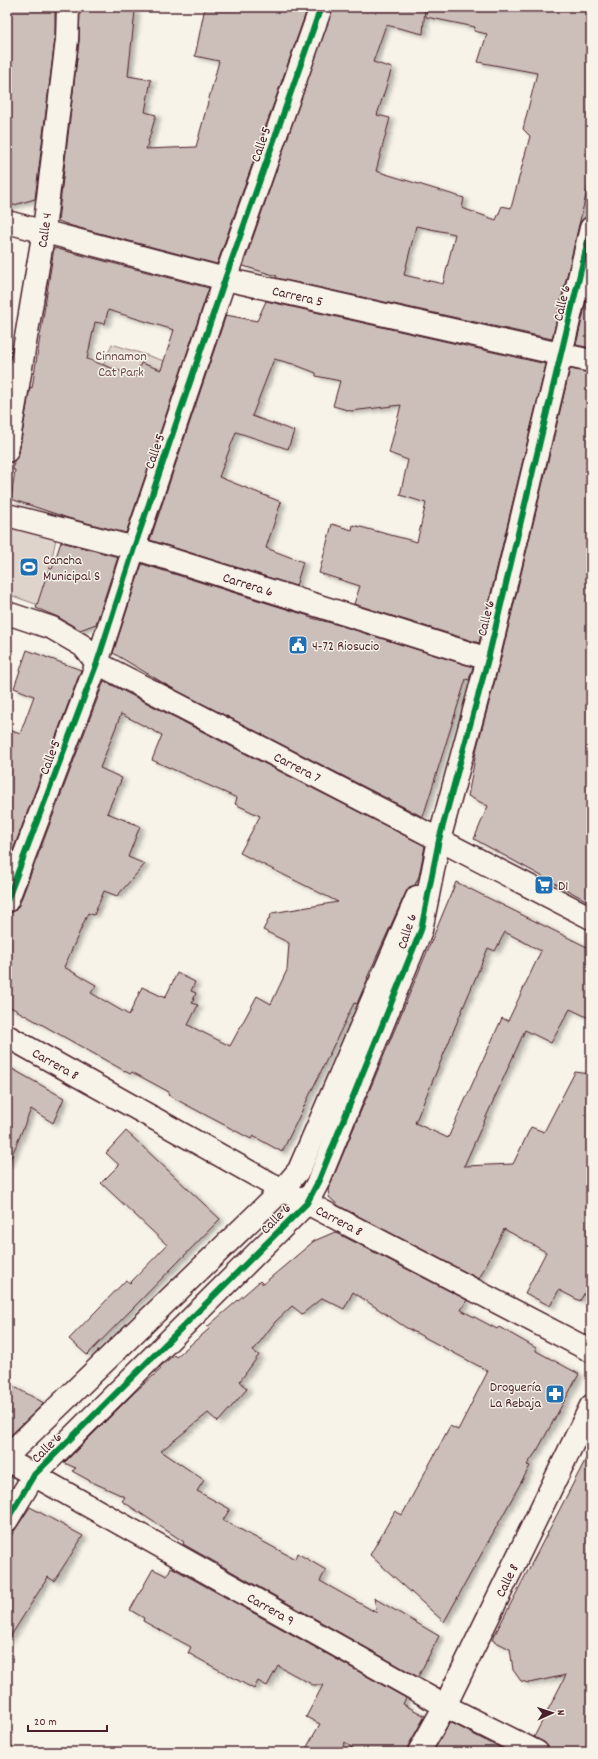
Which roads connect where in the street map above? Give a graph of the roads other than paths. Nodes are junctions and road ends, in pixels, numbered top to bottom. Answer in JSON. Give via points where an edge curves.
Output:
{"nodes":[{"id":1,"x":68,"y":7,"type":"edge"},
{"id":2,"x":321,"y":7,"type":"edge"},
{"id":3,"x":7,"y":222,"type":"edge"},
{"id":4,"x":591,"y":228,"type":"edge"},
{"id":5,"x":44,"y":230,"type":"junction"},
{"id":6,"x":225,"y":279,"type":"junction"},
{"id":7,"x":561,"y":354,"type":"junction"},
{"id":8,"x":591,"y":361,"type":"edge"},
{"id":9,"x":7,"y":451,"type":"edge"},
{"id":10,"x":7,"y":515,"type":"edge"},
{"id":11,"x":134,"y":548,"type":"junction"},
{"id":12,"x":7,"y":613,"type":"edge"},
{"id":13,"x":488,"y":659,"type":"junction"},
{"id":14,"x":97,"y":663,"type":"junction"},
{"id":15,"x":439,"y":840,"type":"junction"},
{"id":16,"x":7,"y":901,"type":"edge"},
{"id":17,"x":591,"y":918,"type":"edge"},
{"id":18,"x":7,"y":1036,"type":"edge"},
{"id":19,"x":282,"y":1190,"type":"junction"},
{"id":20,"x":307,"y":1204,"type":"junction"},
{"id":21,"x":591,"y":1351,"type":"edge"},
{"id":22,"x":591,"y":1406,"type":"edge"},
{"id":23,"x":7,"y":1456,"type":"edge"},
{"id":24,"x":7,"y":1460,"type":"edge"},
{"id":25,"x":34,"y":1475,"type":"junction"},
{"id":26,"x":7,"y":1520,"type":"edge"},
{"id":27,"x":445,"y":1706,"type":"junction"},
{"id":28,"x":419,"y":1752,"type":"edge"},
{"id":29,"x":537,"y":1752,"type":"edge"}],
"edges":[{"from":1,"to":5,"type":"street","name":"Calle 4","via":[[67,40]]},
{"from":2,"to":6,"type":"street","name":"Calle 5"},
{"from":3,"to":5,"type":"street","name":"Carrera 5"},
{"from":4,"to":7,"type":"street","name":"Calle 6"},
{"from":5,"to":6,"type":"street","name":"Carrera 5"},
{"from":5,"to":9,"type":"street","name":"Calle 4"},
{"from":6,"to":7,"type":"street","name":"Carrera 5"},
{"from":6,"to":11,"type":"street","name":"Calle 5"},
{"from":7,"to":8,"type":"street","name":"Carrera 5"},
{"from":7,"to":13,"type":"street","name":"Calle 6"},
{"from":10,"to":11,"type":"street","name":"Carrera 6"},
{"from":11,"to":13,"type":"street","name":"Carrera 6"},
{"from":11,"to":14,"type":"street","name":"Calle 5"},
{"from":12,"to":14,"type":"street","name":"Carrera 7","via":[[52,628],[83,646]]},
{"from":13,"to":15,"type":"street","name":"Calle 6"},
{"from":14,"to":15,"type":"street","name":"Carrera 7"},
{"from":14,"to":16,"type":"street","name":"Calle 5"},
{"from":15,"to":17,"type":"street","name":"Carrera 7"},
{"from":15,"to":19,"type":"street","name":"Calle 6","via":[[404,929],[299,1170]]},
{"from":15,"to":20,"type":"street","name":"Calle 6","via":[[421,930]]},
{"from":18,"to":19,"type":"street","name":"Carrera 8"},
{"from":19,"to":20,"type":"street","name":"Carrera 8"},
{"from":19,"to":23,"type":"street","name":"Calle 6"},
{"from":20,"to":21,"type":"street","name":"Carrera 8"},
{"from":20,"to":25,"type":"street","name":"Calle 6"},
{"from":22,"to":27,"type":"street","name":"Calle 8"},
{"from":24,"to":25,"type":"street","name":"Carrera 9"},
{"from":25,"to":26,"type":"street","name":"Calle 6"},
{"from":25,"to":27,"type":"street","name":"Carrera 9"},
{"from":27,"to":28,"type":"street","name":"Calle 8"},
{"from":27,"to":29,"type":"street","name":"Carrera 9"}]}
